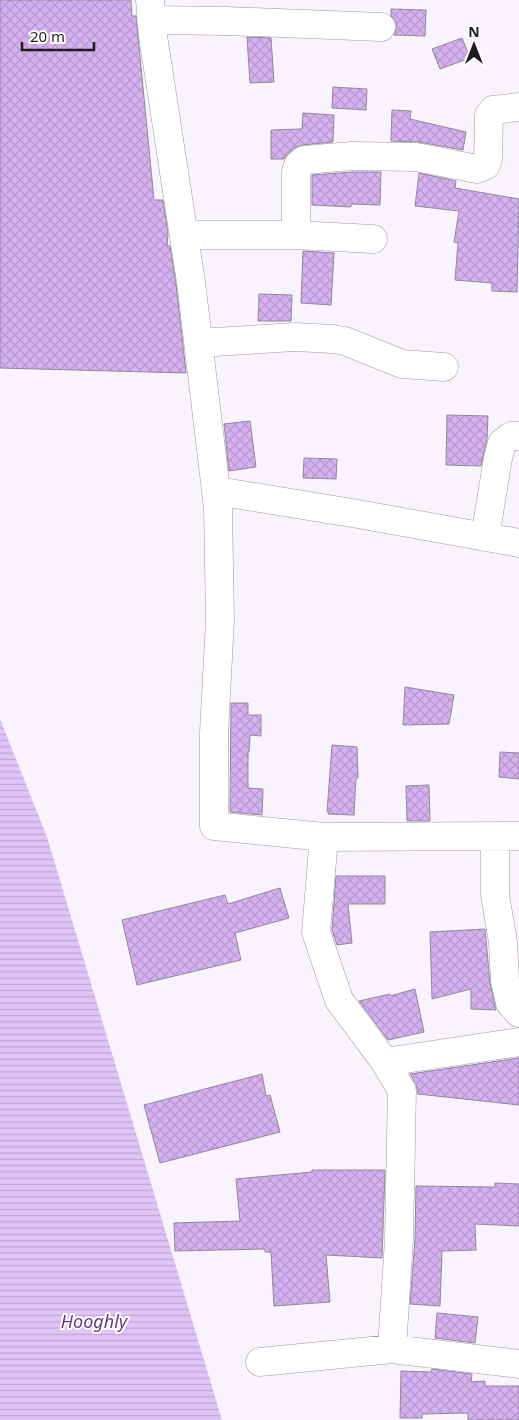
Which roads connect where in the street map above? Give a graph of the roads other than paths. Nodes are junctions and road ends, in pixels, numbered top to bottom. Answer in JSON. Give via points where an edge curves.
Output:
{"nodes":[{"id":1,"x":151,"y":10,"type":"edge"},
{"id":2,"x":381,"y":27,"type":"dead end"},
{"id":3,"x":519,"y":107,"type":"edge"},
{"id":4,"x":184,"y":235,"type":"junction"},
{"id":5,"x":296,"y":235,"type":"junction"},
{"id":6,"x":373,"y":239,"type":"dead end"},
{"id":7,"x":198,"y":343,"type":"junction"},
{"id":8,"x":444,"y":367,"type":"dead end"},
{"id":9,"x":519,"y":436,"type":"edge"},
{"id":10,"x":217,"y":491,"type":"junction"},
{"id":11,"x":485,"y":537,"type":"junction"},
{"id":12,"x":519,"y":543,"type":"edge"},
{"id":13,"x":324,"y":837,"type":"junction"},
{"id":14,"x":507,"y":837,"type":"edge"},
{"id":15,"x":519,"y":1013,"type":"edge"},
{"id":16,"x":519,"y":1042,"type":"edge"},
{"id":17,"x":385,"y":1062,"type":"junction"},
{"id":18,"x":392,"y":1349,"type":"junction"},
{"id":19,"x":260,"y":1362,"type":"dead end"},
{"id":20,"x":519,"y":1364,"type":"edge"}],
"edges":[{"from":1,"to":2,"type":"street","via":[[226,21]]},
{"from":1,"to":4,"type":"street"},
{"from":3,"to":5,"type":"street","via":[[494,110],[489,115],[488,159],[486,165],[477,170],[416,157],[352,156],[304,160],[296,172]]},
{"from":4,"to":5,"type":"street"},
{"from":4,"to":7,"type":"street"},
{"from":5,"to":6,"type":"street"},
{"from":7,"to":8,"type":"street","via":[[295,336],[333,338],[402,364]]},
{"from":7,"to":10,"type":"street"},
{"from":9,"to":11,"type":"street","via":[[511,436],[502,443]]},
{"from":10,"to":11,"type":"street"},
{"from":10,"to":13,"type":"street","via":[[220,620],[214,732],[214,826]]},
{"from":11,"to":12,"type":"street"},
{"from":13,"to":14,"type":"street"},
{"from":13,"to":17,"type":"street","via":[[316,932],[339,1000]]},
{"from":14,"to":15,"type":"street","via":[[495,895],[505,980],[510,1003]]},
{"from":16,"to":17,"type":"street"},
{"from":17,"to":18,"type":"street","via":[[402,1091],[399,1239]]},
{"from":18,"to":19,"type":"street"},
{"from":18,"to":20,"type":"street"}]}
